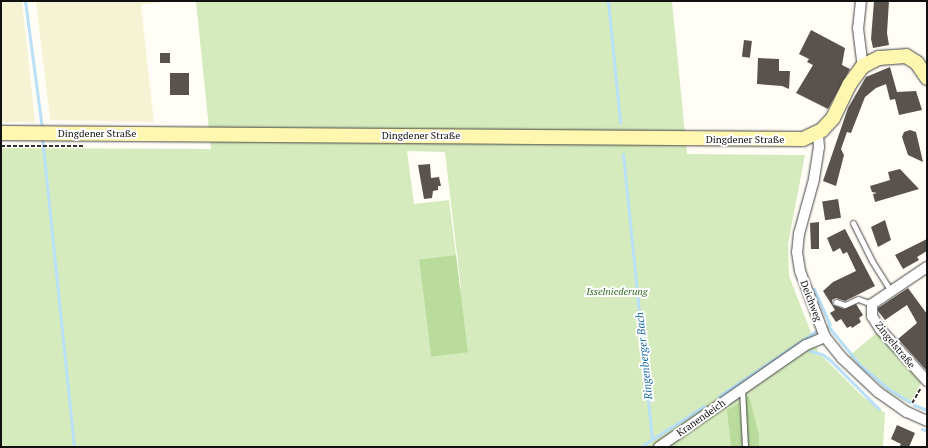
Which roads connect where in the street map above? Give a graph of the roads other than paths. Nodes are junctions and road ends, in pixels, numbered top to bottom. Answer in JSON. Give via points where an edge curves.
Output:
{"nodes":[{"id":1,"x":861,"y":1,"type":"edge"},
{"id":2,"x":863,"y":66,"type":"junction"},
{"id":3,"x":927,"y":78,"type":"edge"},
{"id":4,"x":1,"y":133,"type":"edge"},
{"id":5,"x":818,"y":134,"type":"junction"},
{"id":6,"x":853,"y":223,"type":"dead end"},
{"id":7,"x":927,"y":267,"type":"edge"},
{"id":8,"x":891,"y":291,"type":"junction"},
{"id":9,"x":836,"y":302,"type":"dead end"},
{"id":10,"x":872,"y":304,"type":"junction"},
{"id":11,"x":825,"y":336,"type":"junction"},
{"id":12,"x":926,"y":381,"type":"edge"},
{"id":13,"x":742,"y":388,"type":"junction"},
{"id":14,"x":927,"y":421,"type":"edge"},
{"id":15,"x":659,"y":447,"type":"edge"},
{"id":16,"x":745,"y":447,"type":"edge"}],
"edges":[{"from":1,"to":2,"type":"street","via":[[858,28]]},
{"from":2,"to":3,"type":"main road","via":[[879,58],[906,56],[917,63]]},
{"from":2,"to":5,"type":"main road","name":"Dingdener Straße","via":[[849,85],[833,118]]},
{"from":4,"to":5,"type":"main road","name":"Dingdener Straße","via":[[42,140],[777,141],[803,140]]},
{"from":5,"to":11,"type":"street","name":"Deichweg","via":[[819,147],[813,183],[797,252],[800,271]]},
{"from":6,"to":8,"type":"lane"},
{"from":7,"to":8,"type":"street"},
{"from":8,"to":10,"type":"street"},
{"from":9,"to":10,"type":"lane","via":[[845,305],[858,299]]},
{"from":10,"to":12,"type":"street","name":"Zingelstraße","via":[[872,316],[880,329]]},
{"from":11,"to":13,"type":"street","name":"Kranendeich"},
{"from":11,"to":14,"type":"street","name":"Deichweg","via":[[842,358],[878,392],[907,412]]},
{"from":13,"to":15,"type":"street","name":"Kranendeich"},
{"from":13,"to":16,"type":"lane","name":"Kranendeich"}]}
